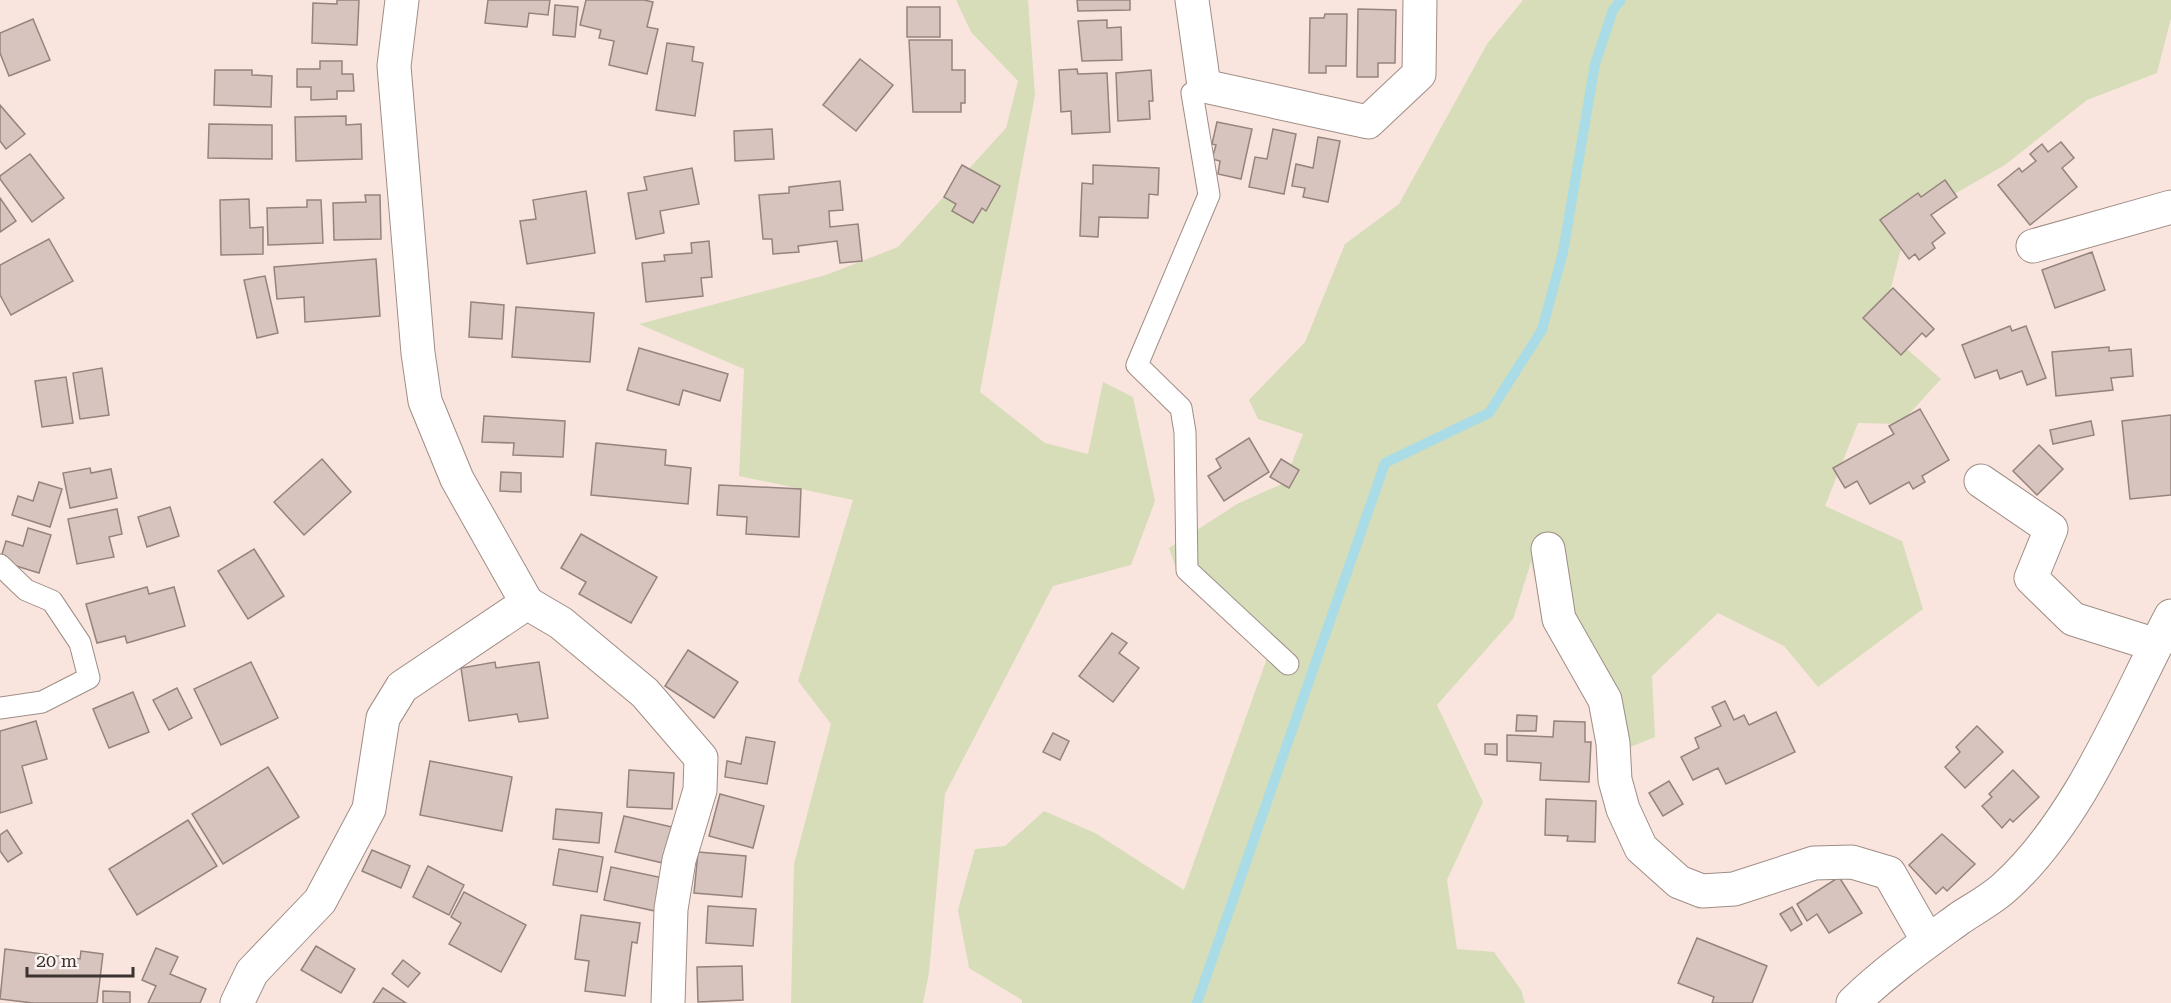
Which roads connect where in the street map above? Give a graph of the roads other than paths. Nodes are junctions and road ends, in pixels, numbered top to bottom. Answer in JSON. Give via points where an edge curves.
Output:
{"nodes":[{"id":1,"x":402,"y":0,"type":"edge"},
{"id":2,"x":1192,"y":0,"type":"edge"},
{"id":3,"x":1420,"y":0,"type":"edge"},
{"id":4,"x":1204,"y":86,"type":"junction"},
{"id":5,"x":2171,"y":207,"type":"edge"},
{"id":6,"x":2033,"y":246,"type":"dead end"},
{"id":7,"x":1981,"y":481,"type":"dead end"},
{"id":8,"x":1548,"y":549,"type":"dead end"},
{"id":9,"x":0,"y":565,"type":"edge"},
{"id":10,"x":527,"y":603,"type":"junction"},
{"id":11,"x":2171,"y":616,"type":"edge"},
{"id":12,"x":2156,"y":645,"type":"junction"},
{"id":13,"x":1288,"y":664,"type":"dead end"},
{"id":14,"x":0,"y":708,"type":"edge"},
{"id":15,"x":1928,"y":941,"type":"junction"},
{"id":16,"x":237,"y":1003,"type":"edge"},
{"id":17,"x":668,"y":1003,"type":"edge"},
{"id":18,"x":1853,"y":1003,"type":"edge"}],
"edges":[{"from":1,"to":10,"type":"street","via":[[394,66],[425,401],[457,479]]},
{"from":2,"to":4,"type":"street"},
{"from":3,"to":4,"type":"street","via":[[1419,74],[1368,122]]},
{"from":4,"to":13,"type":"lane","via":[[1192,93],[1209,195],[1137,365],[1181,408],[1185,432],[1187,570]]},
{"from":5,"to":6,"type":"street"},
{"from":7,"to":12,"type":"street","via":[[2051,529],[2031,579],[2073,619]]},
{"from":8,"to":15,"type":"street","via":[[1559,619],[1605,700],[1615,780],[1641,848],[1679,882],[1702,891],[1734,889],[1814,863],[1852,862],[1889,873]]},
{"from":9,"to":14,"type":"lane","via":[[26,590],[52,601],[80,643],[89,678],[42,702]]},
{"from":10,"to":16,"type":"street","via":[[402,687],[383,718],[369,809],[320,901],[252,972]]},
{"from":10,"to":17,"type":"street","via":[[561,623],[645,693],[701,758],[700,790],[679,860],[670,909]]},
{"from":11,"to":12,"type":"street"},
{"from":12,"to":15,"type":"street","via":[[2051,838],[2004,888]]},
{"from":15,"to":18,"type":"street"}]}
